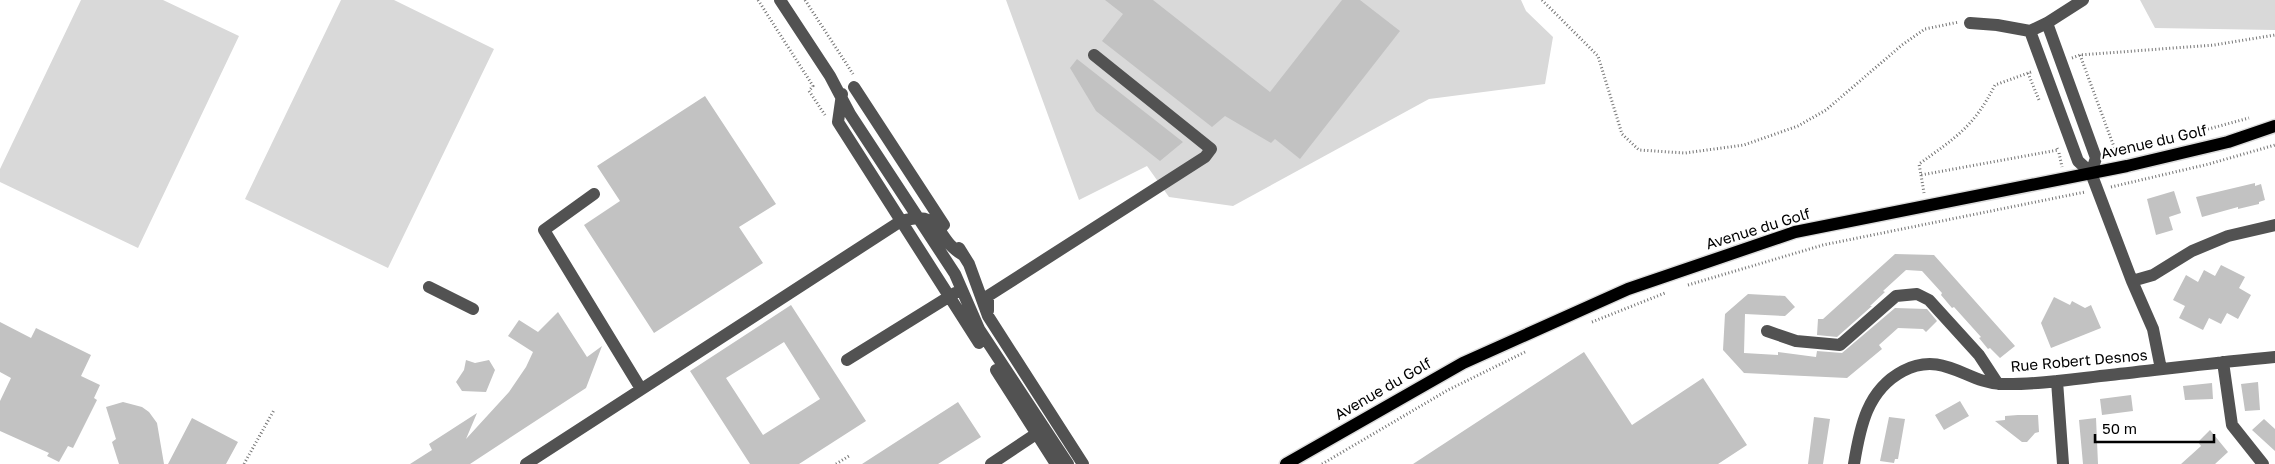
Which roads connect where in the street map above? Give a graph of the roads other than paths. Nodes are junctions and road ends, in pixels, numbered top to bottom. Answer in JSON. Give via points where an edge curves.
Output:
{"nodes":[{"id":1,"x":780,"y":0,"type":"edge"},
{"id":2,"x":2083,"y":0,"type":"edge"},
{"id":3,"x":1970,"y":23,"type":"road end"},
{"id":4,"x":2047,"y":23,"type":"junction"},
{"id":5,"x":2030,"y":31,"type":"junction"},
{"id":6,"x":1094,"y":55,"type":"dead end"},
{"id":7,"x":854,"y":87,"type":"dead end"},
{"id":8,"x":842,"y":94,"type":"junction"},
{"id":9,"x":2275,"y":126,"type":"edge"},
{"id":10,"x":894,"y":148,"type":"junction"},
{"id":11,"x":2092,"y":173,"type":"junction"},
{"id":12,"x":594,"y":194,"type":"dead end"},
{"id":13,"x":918,"y":216,"type":"junction"},
{"id":14,"x":901,"y":220,"type":"junction"},
{"id":15,"x":2275,"y":225,"type":"edge"},
{"id":16,"x":964,"y":255,"type":"junction"},
{"id":17,"x":2132,"y":281,"type":"junction"},
{"id":18,"x":429,"y":287,"type":"dead end"},
{"id":19,"x":962,"y":289,"type":"junction"},
{"id":20,"x":949,"y":296,"type":"junction"},
{"id":21,"x":473,"y":309,"type":"dead end"},
{"id":22,"x":988,"y":316,"type":"junction"},
{"id":23,"x":1767,"y":331,"type":"dead end"},
{"id":24,"x":2275,"y":357,"type":"edge"},
{"id":25,"x":847,"y":360,"type":"dead end"},
{"id":26,"x":2223,"y":362,"type":"junction"},
{"id":27,"x":2161,"y":369,"type":"junction"},
{"id":28,"x":2057,"y":381,"type":"junction"},
{"id":29,"x":1998,"y":384,"type":"junction"},
{"id":30,"x":641,"y":389,"type":"junction"},
{"id":31,"x":1036,"y":434,"type":"junction"},
{"id":32,"x":526,"y":464,"type":"edge"},
{"id":33,"x":991,"y":464,"type":"edge"},
{"id":34,"x":1056,"y":464,"type":"edge"},
{"id":35,"x":1068,"y":464,"type":"edge"},
{"id":36,"x":1083,"y":464,"type":"edge"},
{"id":37,"x":1286,"y":464,"type":"edge"},
{"id":38,"x":1854,"y":464,"type":"edge"},
{"id":39,"x":2062,"y":464,"type":"edge"},
{"id":40,"x":2263,"y":464,"type":"edge"}],
"edges":[{"from":1,"to":8,"type":"street"},
{"from":2,"to":4,"type":"street"},
{"from":3,"to":5,"type":"street"},
{"from":4,"to":5,"type":"street"},
{"from":4,"to":11,"type":"street","via":[[2096,158]]},
{"from":5,"to":11,"type":"street","via":[[2078,161]]},
{"from":6,"to":22,"type":"street","via":[[1211,149],[1196,162],[988,296]]},
{"from":7,"to":10,"type":"street"},
{"from":8,"to":10,"type":"street","via":[[852,98],[882,143]]},
{"from":8,"to":13,"type":"street","via":[[850,114]]},
{"from":8,"to":14,"type":"street","via":[[838,122]]},
{"from":9,"to":11,"type":"main road","name":"Avenue du Golf","via":[[2228,142]]},
{"from":10,"to":16,"type":"street"},
{"from":11,"to":17,"type":"street"},
{"from":11,"to":37,"type":"main road","name":"Avenue du Golf","via":[[1795,232],[1628,289],[1448,371]]},
{"from":12,"to":30,"type":"street","via":[[544,230]]},
{"from":13,"to":14,"type":"street"},
{"from":13,"to":16,"type":"street","via":[[932,220],[953,250]]},
{"from":13,"to":19,"type":"street"},
{"from":14,"to":20,"type":"street"},
{"from":14,"to":30,"type":"street"},
{"from":15,"to":17,"type":"street","via":[[2228,236],[2192,251],[2153,275]]},
{"from":16,"to":22,"type":"street"},
{"from":17,"to":27,"type":"street","via":[[2153,329]]},
{"from":18,"to":21,"type":"street"},
{"from":19,"to":20,"type":"street"},
{"from":19,"to":22,"type":"street","via":[[971,290]]},
{"from":19,"to":35,"type":"street","via":[[980,329]]},
{"from":20,"to":25,"type":"street"},
{"from":20,"to":31,"type":"street"},
{"from":22,"to":36,"type":"street"},
{"from":23,"to":29,"type":"street","via":[[1796,341],[1840,345],[1896,296],[1917,294],[1942,313],[1979,355]]},
{"from":24,"to":26,"type":"street","name":"Rue Robert Desnos"},
{"from":26,"to":27,"type":"street","name":"Rue Robert Desnos"},
{"from":26,"to":40,"type":"street","via":[[2232,425]]},
{"from":27,"to":28,"type":"street","name":"Rue Robert Desnos"},
{"from":28,"to":29,"type":"street","name":"Rue Robert Desnos"},
{"from":28,"to":39,"type":"street"},
{"from":29,"to":38,"type":"street","name":"Rue Robert Desnos","via":[[1954,368],[1929,364],[1904,370],[1886,383],[1872,400],[1863,418]]},
{"from":30,"to":32,"type":"street"},
{"from":31,"to":33,"type":"street"},
{"from":31,"to":34,"type":"street"}]}
